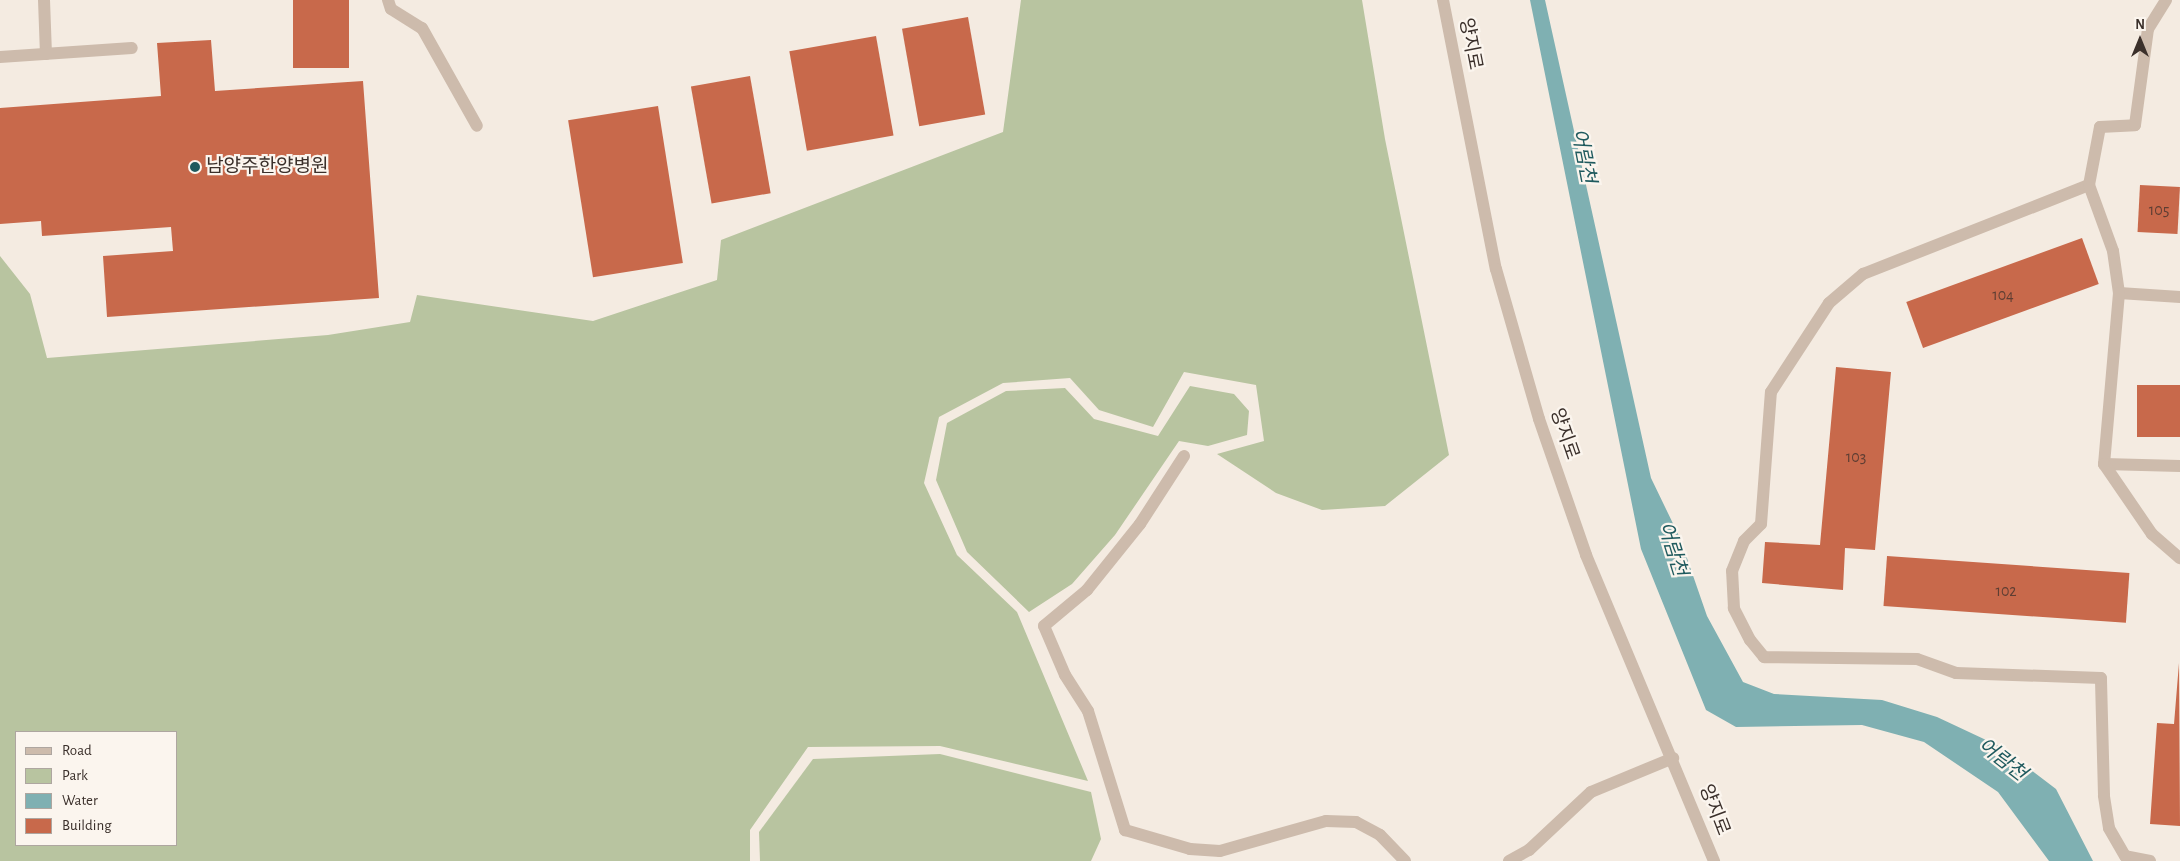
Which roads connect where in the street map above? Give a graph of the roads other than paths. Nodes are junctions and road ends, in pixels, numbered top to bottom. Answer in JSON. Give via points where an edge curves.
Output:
{"nodes":[{"id":1,"x":44,"y":0,"type":"edge"},
{"id":2,"x":388,"y":0,"type":"edge"},
{"id":3,"x":1443,"y":0,"type":"edge"},
{"id":4,"x":2166,"y":0,"type":"edge"},
{"id":5,"x":132,"y":48,"type":"dead end"},
{"id":6,"x":46,"y":54,"type":"junction"},
{"id":7,"x":0,"y":57,"type":"edge"},
{"id":8,"x":477,"y":126,"type":"dead end"},
{"id":9,"x":2089,"y":185,"type":"junction"},
{"id":10,"x":2119,"y":293,"type":"junction"},
{"id":11,"x":2180,"y":296,"type":"edge"},
{"id":12,"x":1184,"y":456,"type":"dead end"},
{"id":13,"x":2104,"y":464,"type":"junction"},
{"id":14,"x":2180,"y":466,"type":"edge"},
{"id":15,"x":2180,"y":558,"type":"edge"},
{"id":16,"x":1673,"y":758,"type":"junction"},
{"id":17,"x":1405,"y":861,"type":"edge"},
{"id":18,"x":1509,"y":861,"type":"edge"},
{"id":19,"x":1714,"y":861,"type":"edge"},
{"id":20,"x":2150,"y":861,"type":"edge"}],
"edges":[{"from":1,"to":6,"type":"street"},
{"from":2,"to":8,"type":"street","via":[[391,10],[422,28]]},
{"from":3,"to":16,"type":"street","name":"양지로","via":[[1496,269],[1538,419],[1586,555]]},
{"from":4,"to":9,"type":"street","via":[[2148,29],[2135,125],[2100,127]]},
{"from":5,"to":6,"type":"street"},
{"from":6,"to":7,"type":"street"},
{"from":9,"to":10,"type":"street","via":[[2113,250]]},
{"from":9,"to":20,"type":"street","via":[[1863,274],[1829,302],[1771,392],[1761,524],[1744,542],[1732,571],[1734,608],[1750,640],[1764,657],[1917,659],[1956,673],[2100,678],[2104,795],[2109,828],[2125,856]]},
{"from":10,"to":11,"type":"street"},
{"from":10,"to":13,"type":"street"},
{"from":12,"to":17,"type":"street","via":[[1140,524],[1093,583],[1044,626],[1065,675],[1088,711],[1125,830],[1190,849],[1220,851],[1326,821],[1356,822],[1380,835]]},
{"from":13,"to":14,"type":"street"},
{"from":13,"to":15,"type":"street","via":[[2152,534]]},
{"from":16,"to":18,"type":"street","via":[[1591,792],[1529,850]]},
{"from":16,"to":19,"type":"street","name":"양지로"}]}
